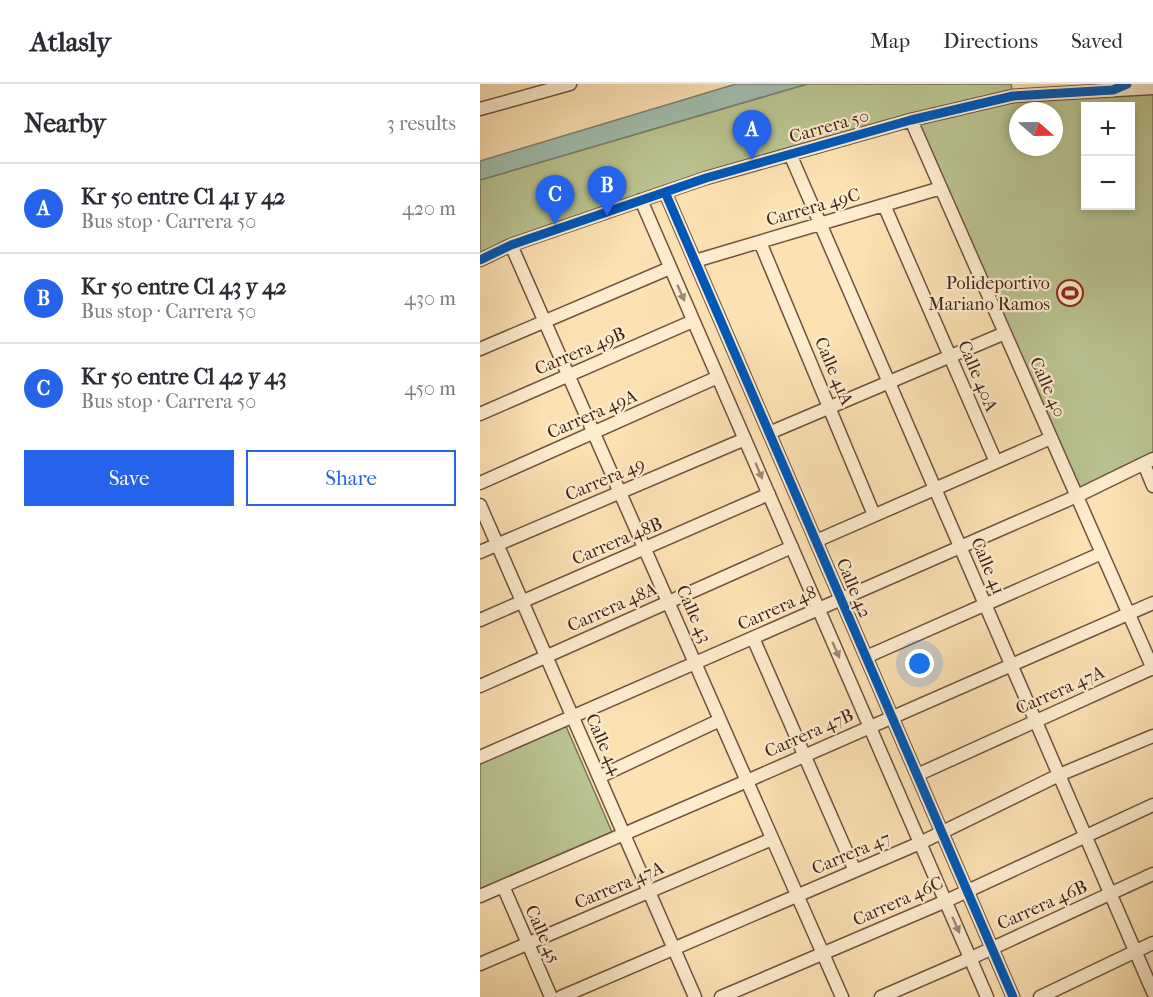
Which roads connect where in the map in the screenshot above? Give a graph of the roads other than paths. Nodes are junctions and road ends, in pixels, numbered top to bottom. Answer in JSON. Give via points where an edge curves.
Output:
{"nodes":[{"id":1,"x":570,"y":84,"type":"edge"},
{"id":2,"x":1127,"y":84,"type":"edge"},
{"id":3,"x":1153,"y":88,"type":"edge"},
{"id":4,"x":1113,"y":90,"type":"junction"},
{"id":5,"x":480,"y":109,"type":"edge"},
{"id":6,"x":911,"y":120,"type":"junction"},
{"id":7,"x":790,"y":154,"type":"junction"},
{"id":8,"x":941,"y":188,"type":"junction"},
{"id":9,"x":665,"y":192,"type":"junction"},
{"id":10,"x":641,"y":200,"type":"junction"},
{"id":11,"x":884,"y":205,"type":"junction"},
{"id":12,"x":820,"y":224,"type":"junction"},
{"id":13,"x":760,"y":242,"type":"junction"},
{"id":14,"x":512,"y":245,"type":"junction"},
{"id":15,"x":480,"y":260,"type":"edge"},
{"id":16,"x":695,"y":261,"type":"junction"},
{"id":17,"x":670,"y":268,"type":"junction"},
{"id":18,"x":546,"y":321,"type":"junction"},
{"id":19,"x":693,"y":321,"type":"junction"},
{"id":20,"x":1005,"y":333,"type":"junction"},
{"id":21,"x":480,"y":349,"type":"edge"},
{"id":22,"x":950,"y":356,"type":"junction"},
{"id":23,"x":570,"y":375,"type":"junction"},
{"id":24,"x":718,"y":377,"type":"junction"},
{"id":25,"x":888,"y":382,"type":"junction"},
{"id":26,"x":829,"y":407,"type":"junction"},
{"id":27,"x":480,"y":414,"type":"edge"},
{"id":28,"x":595,"y":432,"type":"junction"},
{"id":29,"x":769,"y":433,"type":"junction"},
{"id":30,"x":1051,"y":438,"type":"junction"},
{"id":31,"x":745,"y":439,"type":"junction"},
{"id":32,"x":1149,"y":461,"type":"edge"},
{"id":33,"x":996,"y":462,"type":"junction"},
{"id":34,"x":480,"y":483,"type":"edge"},
{"id":35,"x":1153,"y":486,"type":"edge"},
{"id":36,"x":935,"y":489,"type":"junction"},
{"id":37,"x":621,"y":492,"type":"junction"},
{"id":38,"x":769,"y":494,"type":"junction"},
{"id":39,"x":1077,"y":496,"type":"junction"},
{"id":40,"x":480,"y":505,"type":"edge"},
{"id":41,"x":874,"y":515,"type":"junction"},
{"id":42,"x":816,"y":541,"type":"junction"},
{"id":43,"x":497,"y":545,"type":"junction"},
{"id":44,"x":792,"y":547,"type":"junction"},
{"id":45,"x":960,"y":547,"type":"junction"},
{"id":46,"x":645,"y":548,"type":"junction"},
{"id":47,"x":480,"y":552,"type":"edge"},
{"id":48,"x":1101,"y":553,"type":"junction"},
{"id":49,"x":841,"y":599,"type":"junction"},
{"id":50,"x":669,"y":601,"type":"junction"},
{"id":51,"x":522,"y":602,"type":"junction"},
{"id":52,"x":1153,"y":603,"type":"edge"},
{"id":53,"x":985,"y":605,"type":"junction"},
{"id":54,"x":819,"y":609,"type":"junction"},
{"id":55,"x":1129,"y":614,"type":"junction"},
{"id":56,"x":480,"y":620,"type":"edge"},
{"id":57,"x":753,"y":638,"type":"junction"},
{"id":58,"x":546,"y":656,"type":"junction"},
{"id":59,"x":866,"y":657,"type":"junction"},
{"id":60,"x":696,"y":663,"type":"junction"},
{"id":61,"x":1011,"y":665,"type":"junction"},
{"id":62,"x":1153,"y":669,"type":"edge"},
{"id":63,"x":480,"y":686,"type":"edge"},
{"id":64,"x":573,"y":717,"type":"junction"},
{"id":65,"x":892,"y":717,"type":"junction"},
{"id":66,"x":720,"y":720,"type":"junction"},
{"id":67,"x":1036,"y":721,"type":"junction"},
{"id":68,"x":870,"y":726,"type":"junction"},
{"id":69,"x":1153,"y":736,"type":"edge"},
{"id":70,"x":805,"y":755,"type":"junction"},
{"id":71,"x":480,"y":757,"type":"edge"},
{"id":72,"x":1059,"y":775,"type":"junction"},
{"id":73,"x":917,"y":776,"type":"junction"},
{"id":74,"x":599,"y":777,"type":"junction"},
{"id":75,"x":747,"y":781,"type":"junction"},
{"id":76,"x":1153,"y":805,"type":"edge"},
{"id":77,"x":942,"y":832,"type":"junction"},
{"id":78,"x":624,"y":834,"type":"junction"},
{"id":79,"x":1085,"y":835,"type":"junction"},
{"id":80,"x":772,"y":839,"type":"junction"},
{"id":81,"x":920,"y":843,"type":"junction"},
{"id":82,"x":855,"y":871,"type":"junction"},
{"id":83,"x":1153,"y":874,"type":"edge"},
{"id":84,"x":503,"y":886,"type":"junction"},
{"id":85,"x":967,"y":890,"type":"junction"},
{"id":86,"x":649,"y":892,"type":"junction"},
{"id":87,"x":1111,"y":894,"type":"junction"},
{"id":88,"x":480,"y":896,"type":"edge"},
{"id":89,"x":797,"y":896,"type":"junction"},
{"id":90,"x":945,"y":901,"type":"junction"},
{"id":91,"x":1153,"y":943,"type":"edge"},
{"id":92,"x":527,"y":944,"type":"junction"},
{"id":93,"x":674,"y":948,"type":"junction"},
{"id":94,"x":992,"y":948,"type":"junction"},
{"id":95,"x":1135,"y":951,"type":"junction"},
{"id":96,"x":823,"y":954,"type":"junction"},
{"id":97,"x":970,"y":958,"type":"junction"},
{"id":98,"x":480,"y":964,"type":"edge"},
{"id":99,"x":1153,"y":992,"type":"edge"},
{"id":100,"x":551,"y":997,"type":"edge"},
{"id":101,"x":561,"y":997,"type":"edge"},
{"id":102,"x":695,"y":997,"type":"edge"},
{"id":103,"x":721,"y":997,"type":"edge"},
{"id":104,"x":842,"y":997,"type":"edge"},
{"id":105,"x":881,"y":997,"type":"edge"},
{"id":106,"x":987,"y":997,"type":"edge"},
{"id":107,"x":1013,"y":997,"type":"edge"},
{"id":108,"x":1040,"y":997,"type":"edge"}],
"edges":[{"from":1,"to":5,"type":"street"},
{"from":2,"to":4,"type":"street","name":"Carrera 50"},
{"from":3,"to":4,"type":"street","name":"Carrera 50"},
{"from":4,"to":6,"type":"street","name":"Carrera 50","via":[[1013,96]]},
{"from":6,"to":7,"type":"street","name":"Carrera 50"},
{"from":6,"to":8,"type":"street","name":"Calle 40"},
{"from":7,"to":9,"type":"street","name":"Carrera 50"},
{"from":7,"to":12,"type":"street","name":"Calle 41"},
{"from":8,"to":11,"type":"street","name":"Carrera 49C"},
{"from":8,"to":20,"type":"street","name":"Calle 40"},
{"from":9,"to":10,"type":"street","name":"Carrera 50"},
{"from":9,"to":16,"type":"street","name":"Calle 42"},
{"from":10,"to":14,"type":"street","name":"Carrera 50"},
{"from":10,"to":17,"type":"street"},
{"from":11,"to":12,"type":"street","name":"Carrera 49C"},
{"from":11,"to":22,"type":"street","name":"Calle 40A"},
{"from":12,"to":13,"type":"street","name":"Carrera 49C"},
{"from":12,"to":25,"type":"street","name":"Calle 41"},
{"from":13,"to":16,"type":"street","name":"Carrera 49C"},
{"from":13,"to":26,"type":"street","name":"Calle 41A"},
{"from":14,"to":15,"type":"street","name":"Carrera 50"},
{"from":14,"to":18,"type":"street","name":"Calle 43"},
{"from":16,"to":29,"type":"street","name":"Calle 42"},
{"from":17,"to":18,"type":"street"},
{"from":17,"to":19,"type":"street","one_way":true},
{"from":18,"to":21,"type":"street"},
{"from":18,"to":23,"type":"street","name":"Calle 43"},
{"from":19,"to":23,"type":"street","name":"Carrera 49B"},
{"from":19,"to":24,"type":"street"},
{"from":20,"to":22,"type":"street"},
{"from":20,"to":30,"type":"street","name":"Calle 40"},
{"from":22,"to":25,"type":"street"},
{"from":22,"to":33,"type":"street","name":"Calle 40A"},
{"from":23,"to":27,"type":"street","name":"Carrera 49B"},
{"from":23,"to":28,"type":"street","name":"Calle 43"},
{"from":24,"to":28,"type":"street","name":"Carrera 49A"},
{"from":24,"to":31,"type":"street"},
{"from":25,"to":26,"type":"street"},
{"from":25,"to":36,"type":"street","name":"Calle 41"},
{"from":26,"to":29,"type":"street"},
{"from":26,"to":41,"type":"street","name":"Calle 41A"},
{"from":28,"to":34,"type":"street","name":"Carrera 49A"},
{"from":28,"to":37,"type":"street","name":"Calle 43"},
{"from":29,"to":42,"type":"street","name":"Calle 42"},
{"from":30,"to":33,"type":"street"},
{"from":30,"to":39,"type":"street","name":"Calle 40"},
{"from":31,"to":37,"type":"street","name":"Carrera 49"},
{"from":31,"to":38,"type":"street","one_way":true},
{"from":32,"to":35,"type":"street"},
{"from":32,"to":39,"type":"street","name":"Carrera 48"},
{"from":33,"to":36,"type":"street"},
{"from":36,"to":41,"type":"street"},
{"from":36,"to":45,"type":"street","name":"Calle 41"},
{"from":37,"to":43,"type":"street","name":"Carrera 49"},
{"from":37,"to":46,"type":"street","name":"Calle 43"},
{"from":38,"to":44,"type":"street"},
{"from":38,"to":46,"type":"street","name":"Carrera 48B"},
{"from":39,"to":45,"type":"street","name":"Carrera 48"},
{"from":39,"to":48,"type":"street","name":"Calle 40"},
{"from":40,"to":43,"type":"street","name":"Calle 44"},
{"from":41,"to":42,"type":"street"},
{"from":42,"to":49,"type":"street","name":"Calle 42"},
{"from":43,"to":47,"type":"street","name":"Carrera 49"},
{"from":43,"to":51,"type":"street","name":"Calle 44"},
{"from":44,"to":50,"type":"street","name":"Carrera 48A"},
{"from":44,"to":54,"type":"street"},
{"from":45,"to":49,"type":"street","name":"Carrera 48"},
{"from":45,"to":53,"type":"street","name":"Calle 41"},
{"from":46,"to":50,"type":"street","name":"Calle 43"},
{"from":46,"to":51,"type":"street","name":"Carrera 48B"},
{"from":48,"to":53,"type":"street"},
{"from":48,"to":55,"type":"street","name":"Calle 40"},
{"from":49,"to":54,"type":"street","name":"Carrera 48"},
{"from":49,"to":59,"type":"street","name":"Calle 42"},
{"from":50,"to":58,"type":"street","name":"Carrera 48A"},
{"from":50,"to":60,"type":"street","name":"Calle 43"},
{"from":51,"to":56,"type":"street","name":"Carrera 48B"},
{"from":51,"to":58,"type":"street","name":"Calle 44"},
{"from":52,"to":55,"type":"street","name":"Carrera 47B"},
{"from":53,"to":59,"type":"street"},
{"from":53,"to":61,"type":"street","name":"Calle 41"},
{"from":54,"to":57,"type":"street","name":"Carrera 48"},
{"from":54,"to":68,"type":"street","one_way":true},
{"from":55,"to":61,"type":"street","name":"Carrera 47B"},
{"from":55,"to":62,"type":"street","name":"Calle 40"},
{"from":57,"to":60,"type":"street","name":"Carrera 48"},
{"from":57,"to":70,"type":"street"},
{"from":58,"to":63,"type":"street","name":"Carrera 48A"},
{"from":58,"to":64,"type":"street","name":"Calle 44"},
{"from":59,"to":65,"type":"street","name":"Calle 42"},
{"from":60,"to":64,"type":"street","name":"Carrera 48"},
{"from":60,"to":66,"type":"street","name":"Calle 43"},
{"from":61,"to":65,"type":"street","name":"Carrera 47B"},
{"from":61,"to":67,"type":"street","name":"Calle 41"},
{"from":62,"to":67,"type":"street","name":"Carrera 47A"},
{"from":64,"to":71,"type":"street","name":"Carrera 48"},
{"from":64,"to":74,"type":"street","name":"Calle 44"},
{"from":65,"to":68,"type":"street","name":"Carrera 47B"},
{"from":65,"to":73,"type":"street","name":"Calle 42"},
{"from":66,"to":74,"type":"street"},
{"from":66,"to":75,"type":"street","name":"Calle 43"},
{"from":67,"to":72,"type":"street","name":"Calle 41"},
{"from":67,"to":73,"type":"street","name":"Carrera 47A"},
{"from":68,"to":70,"type":"street","name":"Carrera 47B"},
{"from":68,"to":81,"type":"street"},
{"from":69,"to":72,"type":"street","name":"Carrera 47"},
{"from":70,"to":75,"type":"street","name":"Carrera 47B"},
{"from":70,"to":82,"type":"street"},
{"from":72,"to":77,"type":"street","name":"Carrera 47"},
{"from":72,"to":79,"type":"street","name":"Calle 41"},
{"from":73,"to":77,"type":"street","name":"Calle 42"},
{"from":74,"to":78,"type":"street","name":"Calle 44"},
{"from":75,"to":78,"type":"street","name":"Carrera 47B"},
{"from":75,"to":80,"type":"street","name":"Calle 43"},
{"from":76,"to":79,"type":"street","name":"Carrera 46C"},
{"from":77,"to":81,"type":"street","name":"Carrera 47"},
{"from":77,"to":85,"type":"street","name":"Calle 42"},
{"from":78,"to":84,"type":"street","name":"Carrera 47B"},
{"from":78,"to":86,"type":"street","name":"Calle 44"},
{"from":79,"to":85,"type":"street","name":"Carrera 46C"},
{"from":79,"to":87,"type":"street","name":"Calle 41"},
{"from":80,"to":86,"type":"street","name":"Carrera 47A"},
{"from":80,"to":89,"type":"street","name":"Calle 43"},
{"from":81,"to":82,"type":"street","name":"Carrera 47"},
{"from":81,"to":90,"type":"street"},
{"from":82,"to":89,"type":"street","name":"Carrera 47"},
{"from":83,"to":87,"type":"street","name":"Carrera 46B"},
{"from":84,"to":88,"type":"street","name":"Carrera 47B"},
{"from":84,"to":92,"type":"street","name":"Calle 45"},
{"from":85,"to":90,"type":"street","name":"Carrera 46C"},
{"from":85,"to":94,"type":"street","name":"Calle 42"},
{"from":86,"to":92,"type":"street","name":"Carrera 47A"},
{"from":86,"to":93,"type":"street","name":"Calle 44"},
{"from":87,"to":94,"type":"street","name":"Carrera 46B"},
{"from":87,"to":95,"type":"street","name":"Calle 41"},
{"from":89,"to":93,"type":"street","name":"Carrera 47"},
{"from":89,"to":96,"type":"street","name":"Calle 43"},
{"from":90,"to":96,"type":"street","name":"Carrera 46C"},
{"from":90,"to":97,"type":"street","one_way":true},
{"from":91,"to":95,"type":"street"},
{"from":92,"to":98,"type":"street","name":"Carrera 47A"},
{"from":92,"to":100,"type":"street","name":"Calle 45"},
{"from":93,"to":101,"type":"street","name":"Carrera 47"},
{"from":93,"to":102,"type":"street","name":"Calle 44"},
{"from":94,"to":97,"type":"street","name":"Carrera 46B"},
{"from":94,"to":107,"type":"street","name":"Calle 42"},
{"from":95,"to":99,"type":"street","name":"Calle 41"},
{"from":95,"to":108,"type":"street"},
{"from":96,"to":103,"type":"street","name":"Carrera 46C"},
{"from":96,"to":104,"type":"street","name":"Calle 43"},
{"from":97,"to":105,"type":"street","name":"Carrera 46B"},
{"from":97,"to":106,"type":"street"}]}
